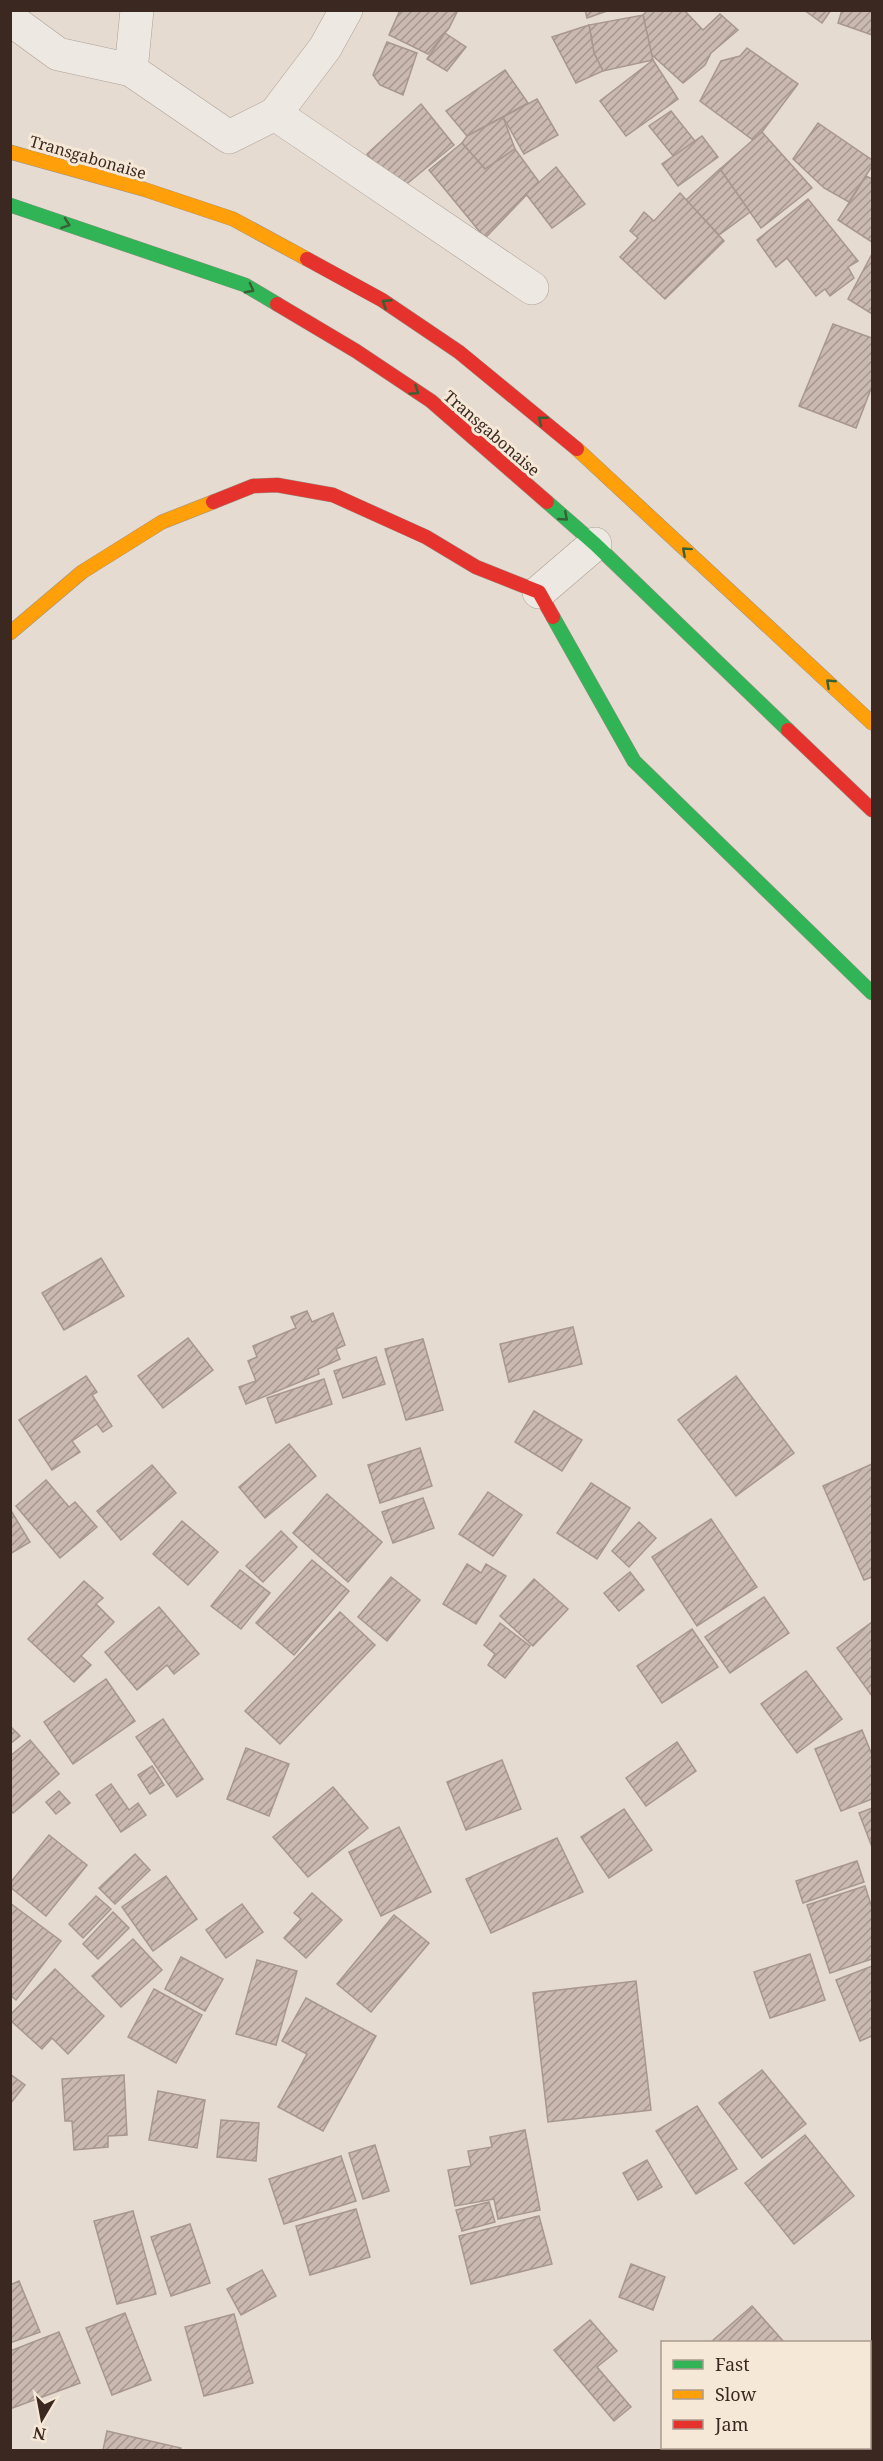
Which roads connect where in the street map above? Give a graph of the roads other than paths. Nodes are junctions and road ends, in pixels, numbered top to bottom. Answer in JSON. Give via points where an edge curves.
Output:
{"nodes":[{"id":1,"x":136,"y":10,"type":"edge"},
{"id":2,"x":346,"y":10,"type":"edge"},
{"id":3,"x":10,"y":19,"type":"edge"},
{"id":4,"x":131,"y":70,"type":"junction"},
{"id":5,"x":275,"y":114,"type":"junction"},
{"id":6,"x":10,"y":152,"type":"edge"},
{"id":7,"x":10,"y":205,"type":"edge"},
{"id":8,"x":532,"y":288,"type":"dead end"},
{"id":9,"x":595,"y":544,"type":"junction"},
{"id":10,"x":539,"y":592,"type":"junction"},
{"id":11,"x":10,"y":633,"type":"edge"},
{"id":12,"x":873,"y":723,"type":"edge"},
{"id":13,"x":873,"y":810,"type":"edge"},
{"id":14,"x":873,"y":993,"type":"edge"}],
"edges":[{"from":1,"to":4,"type":"street"},
{"from":2,"to":5,"type":"street","via":[[325,48]]},
{"from":3,"to":4,"type":"street","via":[[58,54]]},
{"from":4,"to":5,"type":"street","via":[[229,137]]},
{"from":5,"to":8,"type":"street"},
{"from":12,"to":6,"type":"main road","name":"Transgabonaise","one_way":true,"via":[[581,452],[459,352],[382,300],[233,219]]},
{"from":7,"to":9,"type":"main road","name":"Transgabonaise","one_way":true,"via":[[245,285],[431,401]]},
{"from":9,"to":10,"type":"street"},
{"from":9,"to":13,"type":"main road","name":"Transgabonaise"},
{"from":10,"to":11,"type":"main road","via":[[476,567],[426,537],[333,495],[277,485],[253,486],[162,522],[82,572]]},
{"from":10,"to":14,"type":"main road","via":[[634,761]]}]}
